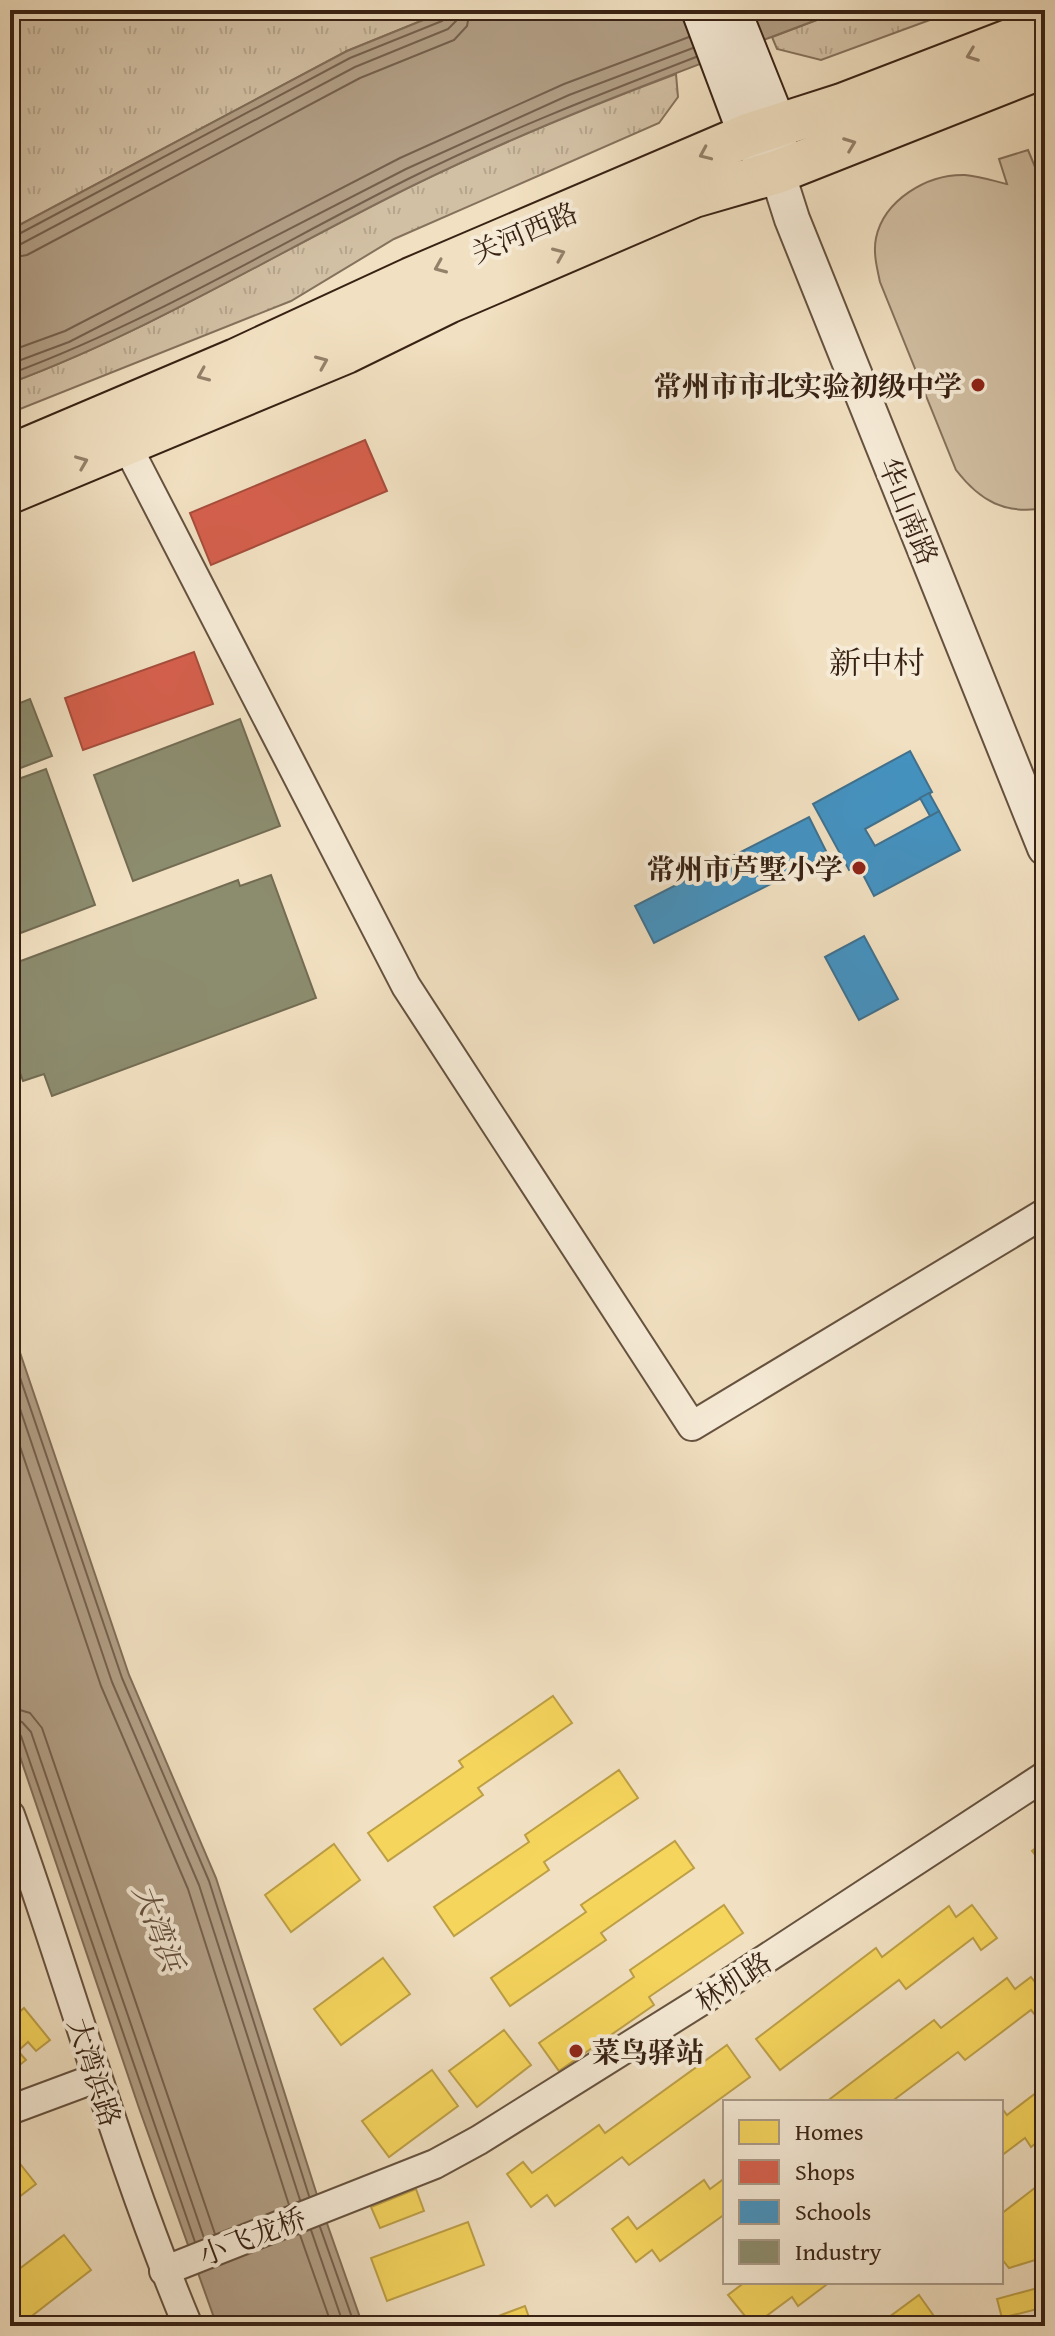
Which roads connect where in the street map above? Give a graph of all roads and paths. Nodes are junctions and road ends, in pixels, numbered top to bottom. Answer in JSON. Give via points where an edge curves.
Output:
{"nodes":[{"id":1,"x":701,"y":10,"type":"edge"},
{"id":2,"x":731,"y":10,"type":"edge"},
{"id":3,"x":1045,"y":27,"type":"edge"},
{"id":4,"x":734,"y":56,"type":"junction"},
{"id":5,"x":1045,"y":66,"type":"edge"},
{"id":6,"x":763,"y":130,"type":"junction"},
{"id":7,"x":777,"y":172,"type":"junction"},
{"id":8,"x":126,"y":444,"type":"junction"},
{"id":9,"x":10,"y":456,"type":"edge"},
{"id":10,"x":10,"y":492,"type":"edge"},
{"id":11,"x":1045,"y":848,"type":"edge"},
{"id":12,"x":1045,"y":1213,"type":"edge"},
{"id":13,"x":1045,"y":1776,"type":"edge"},
{"id":14,"x":10,"y":1815,"type":"edge"},
{"id":15,"x":96,"y":2078,"type":"junction"},
{"id":16,"x":10,"y":2110,"type":"edge"},
{"id":17,"x":324,"y":2209,"type":"joint"},
{"id":18,"x":172,"y":2267,"type":"junction"},
{"id":19,"x":188,"y":2326,"type":"edge"}],
"edges":[{"from":1,"to":4,"type":"main road"},
{"from":2,"to":4,"type":"main road"},
{"from":3,"to":6,"type":"main road","name":"关河西路","one_way":true},
{"from":4,"to":6,"type":"main road"},
{"from":7,"to":5,"type":"main road","name":"关河西路","one_way":true},
{"from":6,"to":7,"type":"main road"},
{"from":6,"to":9,"type":"main road","name":"关河西路","one_way":true},
{"from":8,"to":7,"type":"main road","name":"关河西路","one_way":true,"via":[[694,196]]},
{"from":7,"to":11,"type":"street","name":"华山南路"},
{"from":10,"to":8,"type":"main road","name":"关河西路","one_way":true},
{"from":8,"to":12,"type":"street","via":[[406,986],[692,1426]]},
{"from":13,"to":17,"type":"street","name":"林机路","via":[[479,2140],[435,2164]]},
{"from":14,"to":15,"type":"street","name":"大湾浜路"},
{"from":15,"to":16,"type":"street"},
{"from":15,"to":18,"type":"street","name":"大湾浜路"},
{"from":17,"to":18,"type":"street","name":"小飞龙桥"},
{"from":18,"to":19,"type":"street","name":"大湾浜路"}]}
